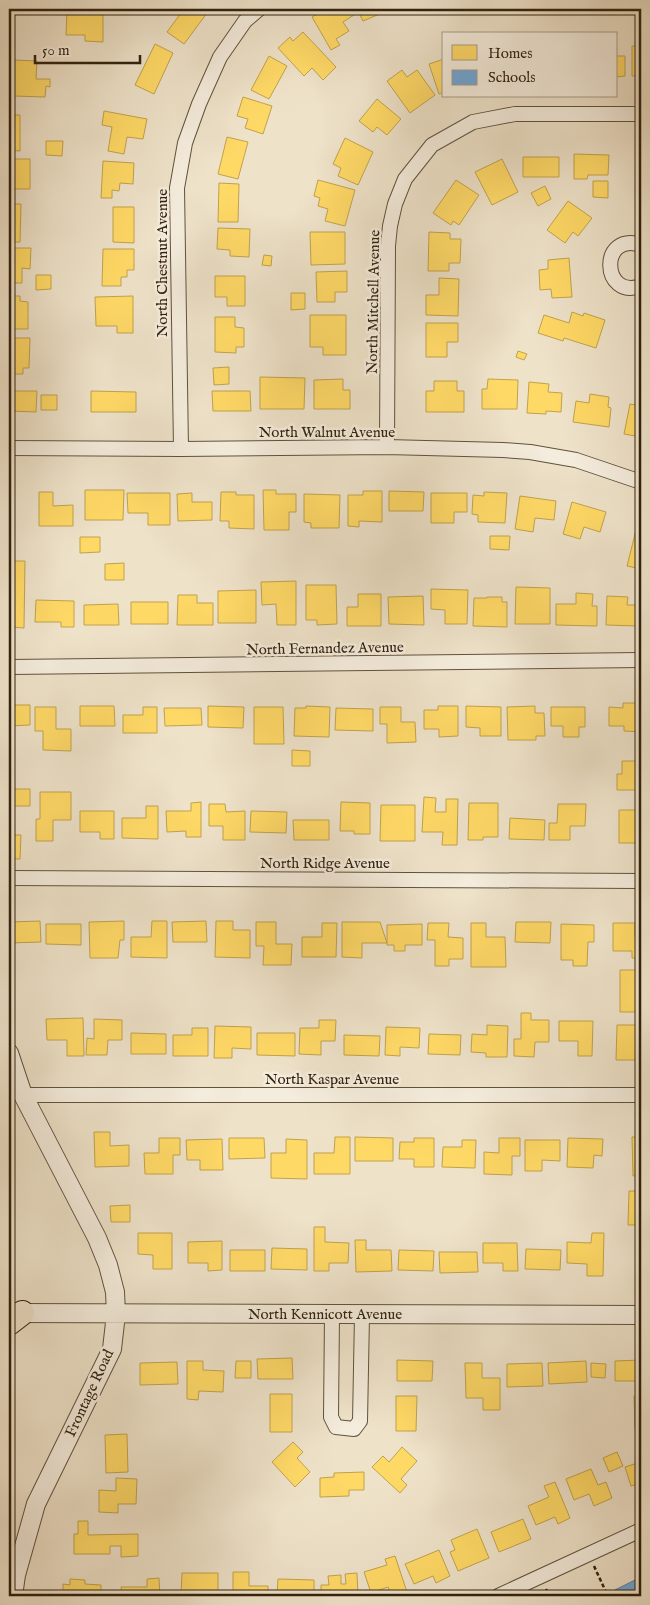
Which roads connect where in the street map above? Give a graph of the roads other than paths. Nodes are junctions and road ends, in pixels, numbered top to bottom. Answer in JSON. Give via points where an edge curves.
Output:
{"nodes":[{"id":1,"x":259,"y":9,"type":"edge"},
{"id":2,"x":641,"y":114,"type":"edge"},
{"id":3,"x":641,"y":244,"type":"edge"},
{"id":4,"x":641,"y":286,"type":"edge"},
{"id":5,"x":387,"y":447,"type":"junction"},
{"id":6,"x":9,"y":448,"type":"edge"},
{"id":7,"x":181,"y":449,"type":"junction"},
{"id":8,"x":641,"y":482,"type":"edge"},
{"id":9,"x":641,"y":660,"type":"edge"},
{"id":10,"x":9,"y":667,"type":"edge"},
{"id":11,"x":9,"y":878,"type":"edge"},
{"id":12,"x":641,"y":882,"type":"edge"},
{"id":13,"x":9,"y":1053,"type":"edge"},
{"id":14,"x":23,"y":1095,"type":"junction"},
{"id":15,"x":641,"y":1095,"type":"edge"},
{"id":16,"x":12,"y":1314,"type":"edge"},
{"id":17,"x":116,"y":1314,"type":"junction"},
{"id":18,"x":332,"y":1314,"type":"junction"},
{"id":19,"x":362,"y":1314,"type":"junction"},
{"id":20,"x":641,"y":1315,"type":"edge"},
{"id":21,"x":641,"y":1530,"type":"edge"},
{"id":22,"x":13,"y":1596,"type":"edge"},
{"id":23,"x":498,"y":1596,"type":"edge"}],
"edges":[{"from":1,"to":7,"type":"street","name":"North Chestnut Avenue","via":[[245,20],[220,57],[185,142],[177,188]]},
{"from":2,"to":5,"type":"street","name":"North Mitchell Avenue","via":[[515,114],[473,122],[432,145],[406,179],[395,204],[388,246]]},
{"from":3,"to":4,"type":"street","via":[[625,244],[618,248],[609,265],[610,273],[620,285]]},
{"from":5,"to":7,"type":"street","name":"North Walnut Avenue"},
{"from":5,"to":8,"type":"street","name":"North Walnut Avenue","via":[[530,452],[576,460]]},
{"from":6,"to":7,"type":"street","name":"North Walnut Avenue"},
{"from":9,"to":10,"type":"street","name":"North Fernandez Avenue"},
{"from":11,"to":12,"type":"street","name":"North Ridge Avenue"},
{"from":13,"to":14,"type":"street","name":"Frontage Road"},
{"from":14,"to":15,"type":"street","name":"North Kaspar Avenue"},
{"from":14,"to":17,"type":"street","name":"Frontage Road","via":[[97,1238],[115,1292]]},
{"from":16,"to":17,"type":"street","name":"North Kennicott Avenue"},
{"from":17,"to":18,"type":"street","name":"North Kennicott Avenue"},
{"from":17,"to":22,"type":"street","name":"Frontage Road","via":[[112,1349],[36,1504]]},
{"from":18,"to":19,"type":"street","name":"North Kennicott Avenue"},
{"from":18,"to":19,"type":"street","via":[[330,1417],[336,1427],[346,1429],[354,1429],[360,1421]]},
{"from":19,"to":20,"type":"street","name":"North Kennicott Avenue"},
{"from":21,"to":23,"type":"street"}]}
